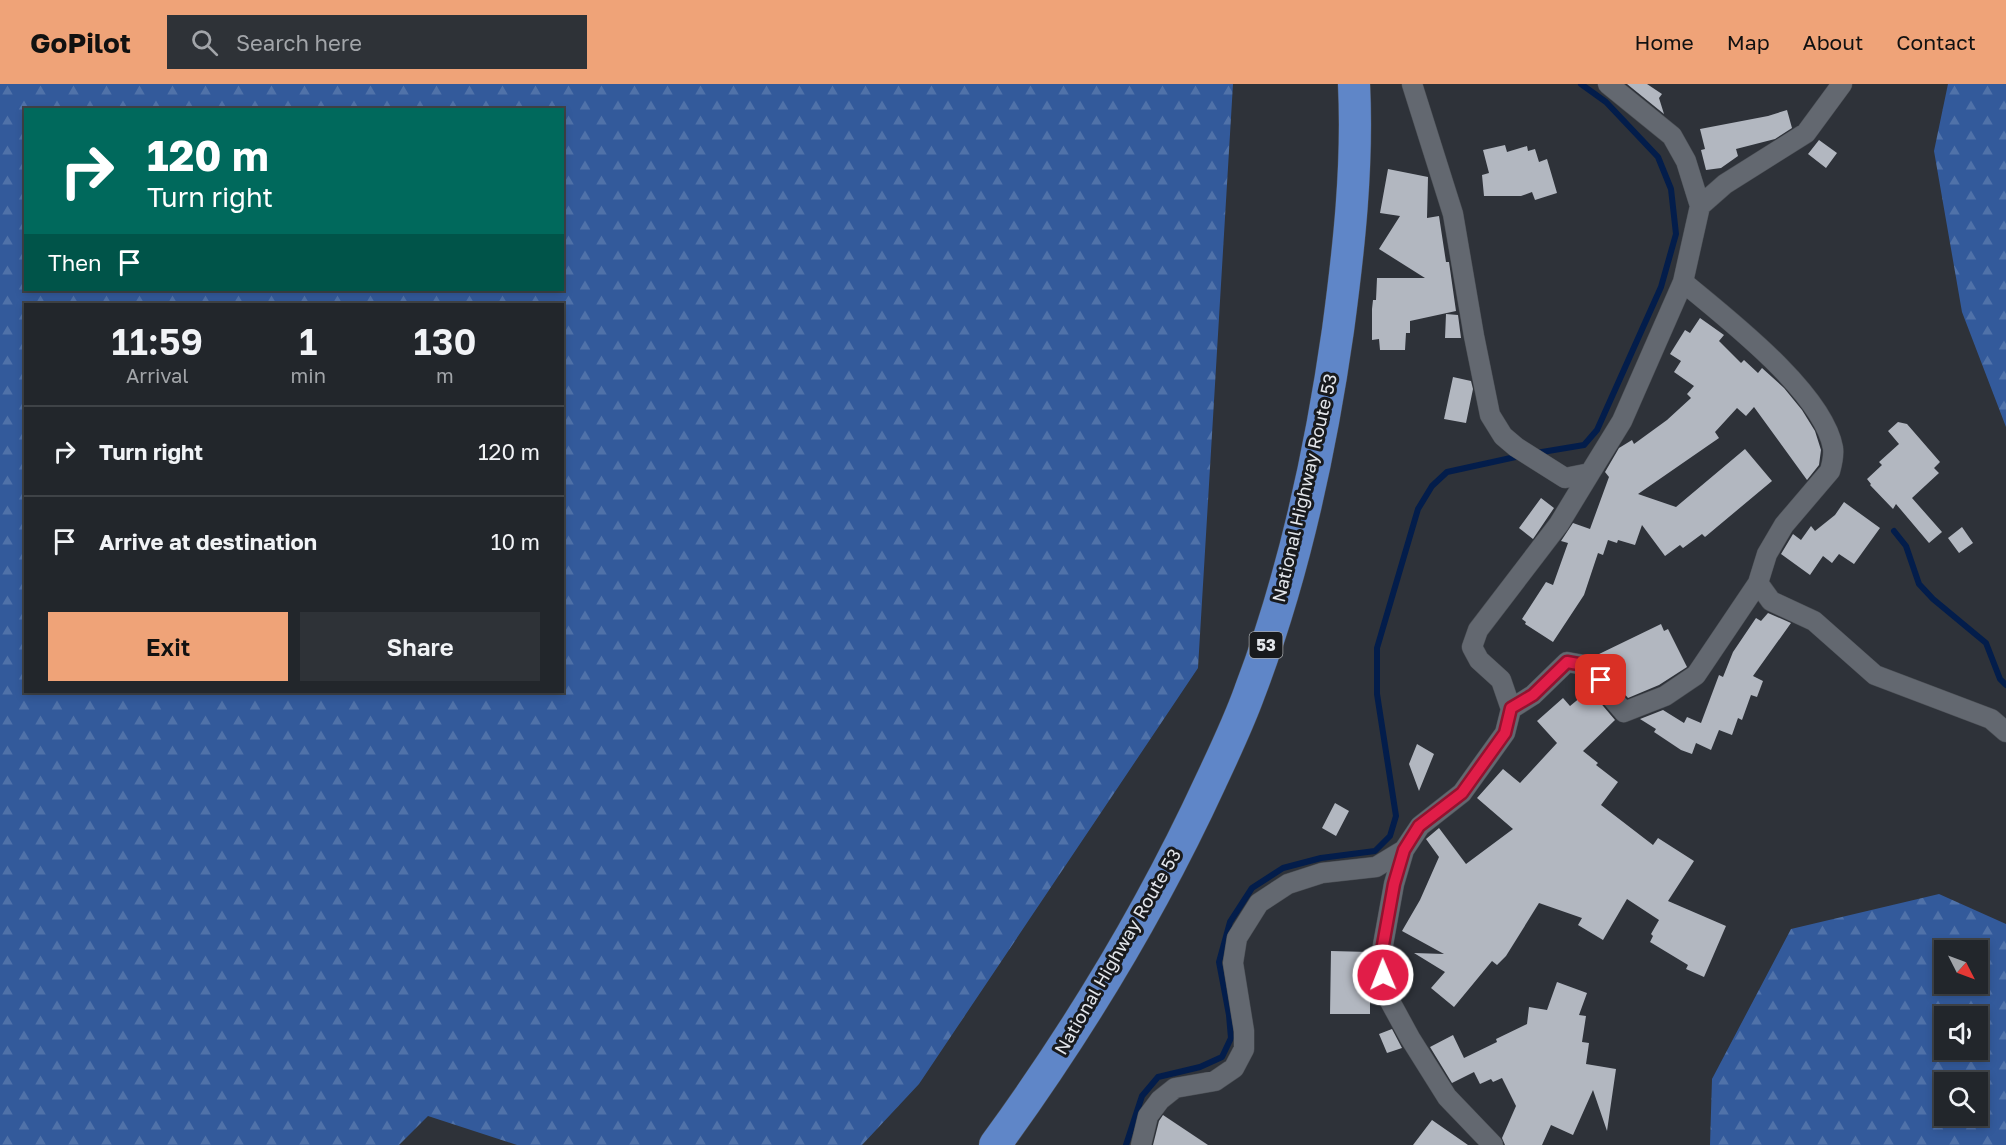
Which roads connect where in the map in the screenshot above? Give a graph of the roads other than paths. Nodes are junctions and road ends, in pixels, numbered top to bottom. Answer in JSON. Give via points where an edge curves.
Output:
{"nodes":[{"id":1,"x":1354,"y":84,"type":"edge"},
{"id":2,"x":1412,"y":84,"type":"edge"},
{"id":3,"x":1608,"y":84,"type":"edge"},
{"id":4,"x":1842,"y":84,"type":"edge"},
{"id":5,"x":1700,"y":206,"type":"junction"},
{"id":6,"x":1683,"y":282,"type":"junction"},
{"id":7,"x":1590,"y":473,"type":"junction"},
{"id":8,"x":1758,"y":583,"type":"junction"},
{"id":9,"x":1511,"y":708,"type":"junction"},
{"id":10,"x":2006,"y":732,"type":"edge"},
{"id":11,"x":1404,"y":850,"type":"junction"},
{"id":12,"x":995,"y":1145,"type":"edge"},
{"id":13,"x":1141,"y":1145,"type":"edge"},
{"id":14,"x":1493,"y":1145,"type":"edge"}],
"edges":[{"from":1,"to":12,"type":"highway","name":"National Highway Route 53","number":"53","via":[[1355,184],[1330,383],[1296,539],[1250,692],[1196,815],[1125,947]]},
{"from":2,"to":7,"type":"street","via":[[1453,214],[1490,415],[1503,436],[1516,447],[1565,478]]},
{"from":3,"to":5,"type":"street","via":[[1672,136],[1686,161]]},
{"from":4,"to":5,"type":"street","via":[[1806,133],[1725,184]]},
{"from":5,"to":6,"type":"street"},
{"from":6,"to":7,"type":"street","via":[[1622,421]]},
{"from":6,"to":8,"type":"street","via":[[1749,337],[1802,391],[1827,430],[1833,449],[1830,471],[1784,525],[1767,554]]},
{"from":7,"to":9,"type":"street","via":[[1559,524],[1478,630],[1472,647],[1479,660],[1501,680]]},
{"from":8,"to":9,"type":"street","via":[[1696,675],[1665,696],[1624,712],[1607,692],[1595,667],[1567,662],[1533,695]]},
{"from":8,"to":10,"type":"street","via":[[1771,602],[1814,621],[1875,675],[1991,719]]},
{"from":9,"to":11,"type":"street","via":[[1505,733],[1462,793],[1419,826]]},
{"from":11,"to":13,"type":"street","via":[[1376,867],[1322,873],[1287,884],[1259,903],[1237,938],[1233,963],[1244,1049],[1234,1068],[1215,1081],[1175,1088],[1160,1100],[1148,1116]]},
{"from":11,"to":14,"type":"street","via":[[1381,956],[1386,994],[1447,1097]]}]}
